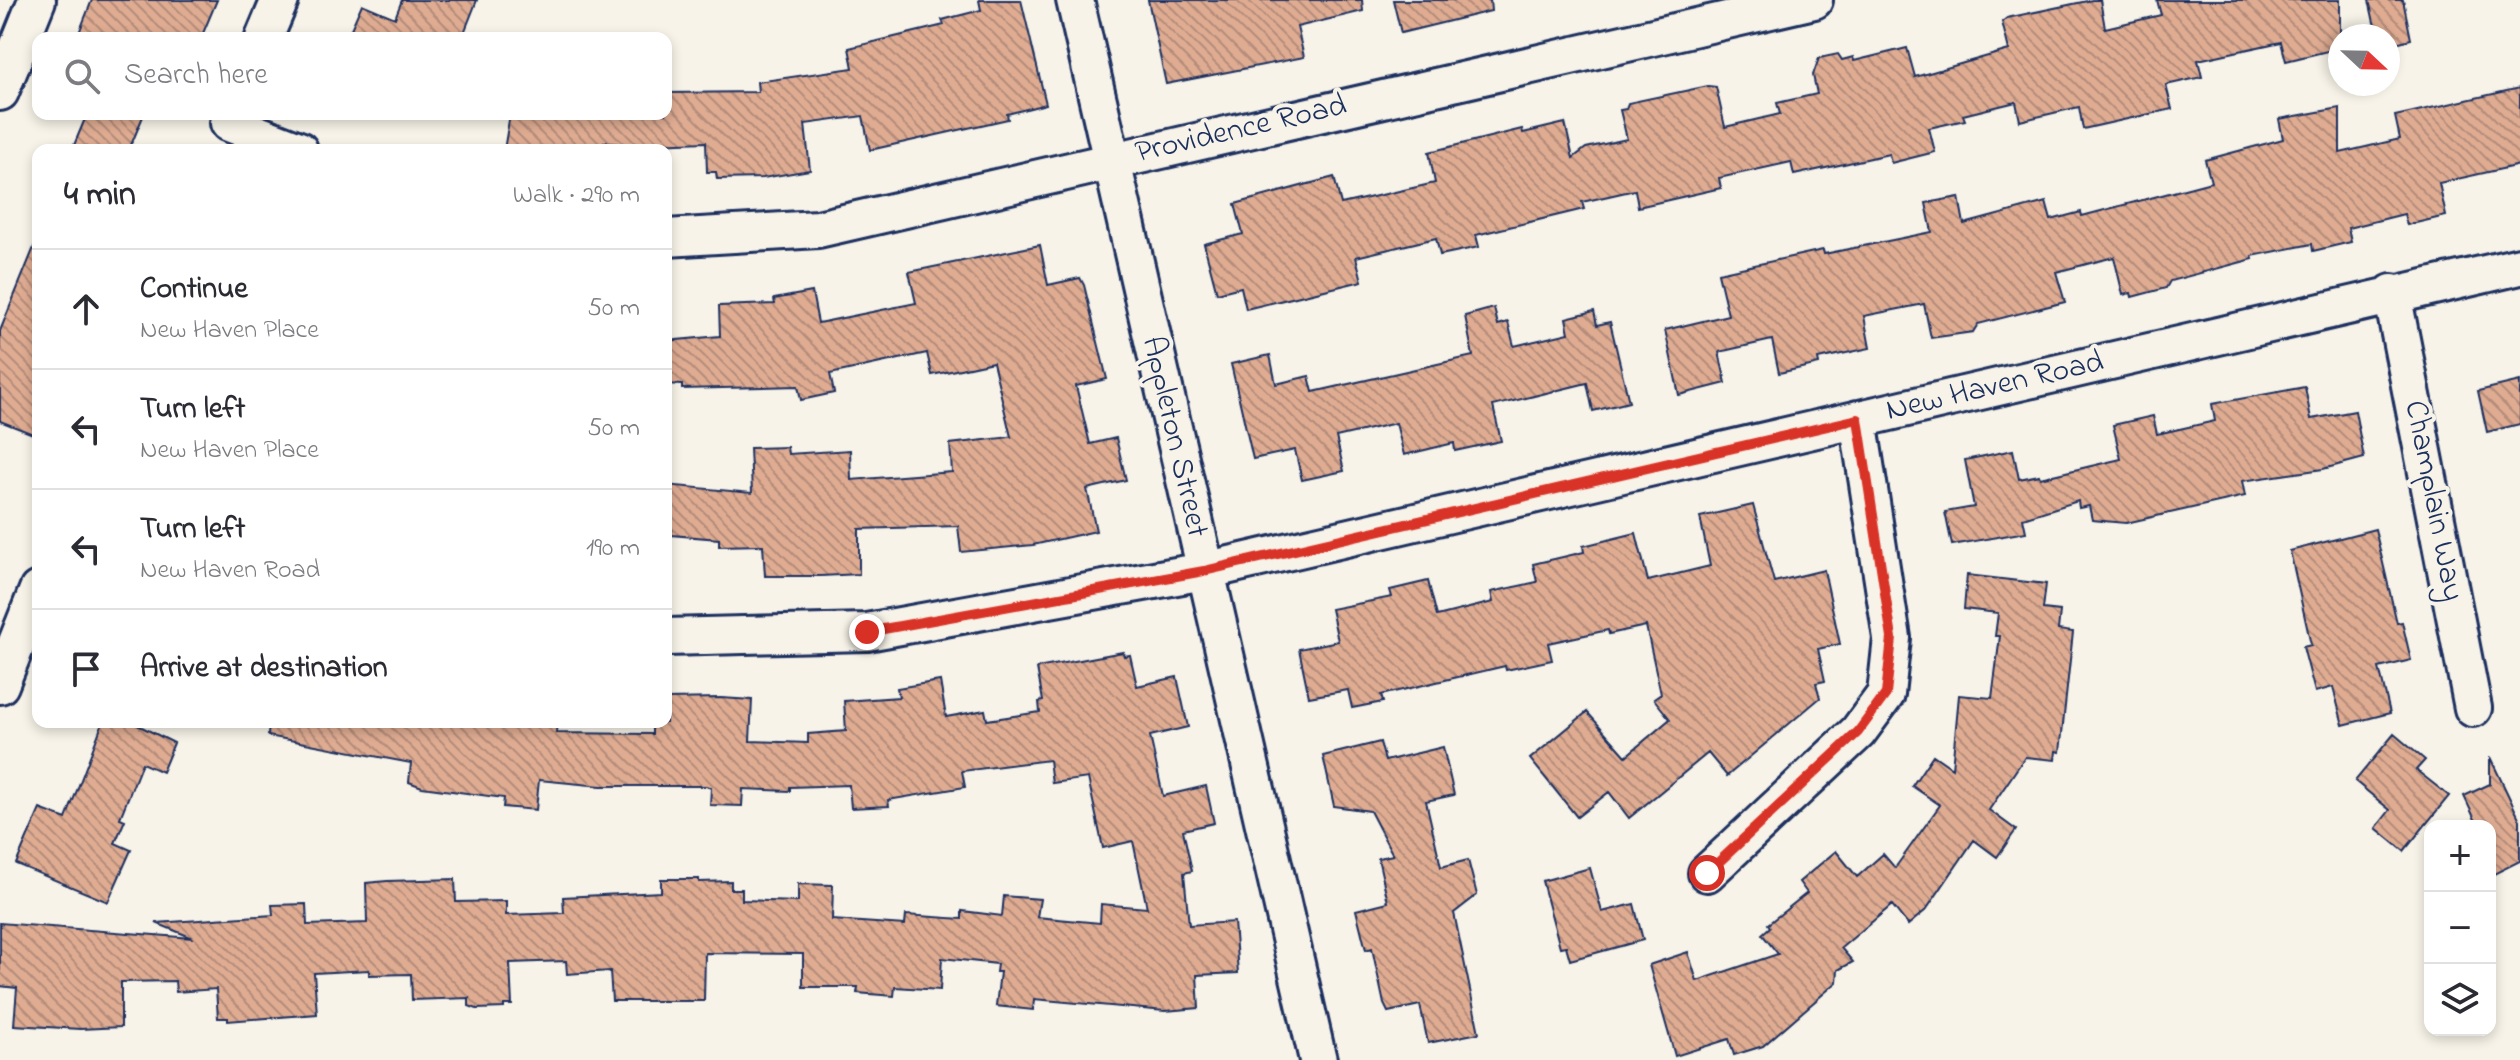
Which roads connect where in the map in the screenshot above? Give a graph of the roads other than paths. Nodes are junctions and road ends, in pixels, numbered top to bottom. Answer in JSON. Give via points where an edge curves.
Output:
{"nodes":[{"id":1,"x":37,"y":0,"type":"edge"},
{"id":2,"x":280,"y":0,"type":"edge"},
{"id":3,"x":1075,"y":0,"type":"edge"},
{"id":4,"x":1814,"y":0,"type":"edge"},
{"id":5,"x":267,"y":32,"type":"edge"},
{"id":6,"x":0,"y":92,"type":"edge"},
{"id":7,"x":227,"y":129,"type":"edge"},
{"id":8,"x":278,"y":144,"type":"edge"},
{"id":9,"x":1112,"y":159,"type":"junction"},
{"id":10,"x":672,"y":238,"type":"edge"},
{"id":11,"x":2520,"y":266,"type":"edge"},
{"id":12,"x":2392,"y":293,"type":"junction"},
{"id":13,"x":1858,"y":419,"type":"junction"},
{"id":14,"x":1204,"y":571,"type":"junction"},
{"id":15,"x":32,"y":605,"type":"edge"},
{"id":16,"x":672,"y":637,"type":"edge"},
{"id":17,"x":0,"y":685,"type":"edge"},
{"id":18,"x":2473,"y":708,"type":"dead end"},
{"id":19,"x":1707,"y":873,"type":"dead end"},
{"id":20,"x":1318,"y":1060,"type":"edge"}],
"edges":[{"from":1,"to":6,"type":"street"},
{"from":2,"to":5,"type":"street"},
{"from":3,"to":9,"type":"street","name":"Appleton Street"},
{"from":4,"to":9,"type":"street","name":"Providence Road"},
{"from":7,"to":8,"type":"street"},
{"from":9,"to":10,"type":"street","name":"Providence Road","via":[[818,229]]},
{"from":9,"to":14,"type":"street","name":"Appleton Street"},
{"from":11,"to":12,"type":"street","name":"New Haven Road"},
{"from":12,"to":13,"type":"street","name":"New Haven Road"},
{"from":12,"to":18,"type":"street","name":"Champlain Way"},
{"from":13,"to":14,"type":"street","name":"New Haven Road"},
{"from":13,"to":19,"type":"street","via":[[1892,638],[1886,694],[1858,732]]},
{"from":14,"to":16,"type":"street","name":"New Haven Road","via":[[867,632]]},
{"from":14,"to":20,"type":"street","name":"Appleton Street"},
{"from":15,"to":17,"type":"street"}]}
